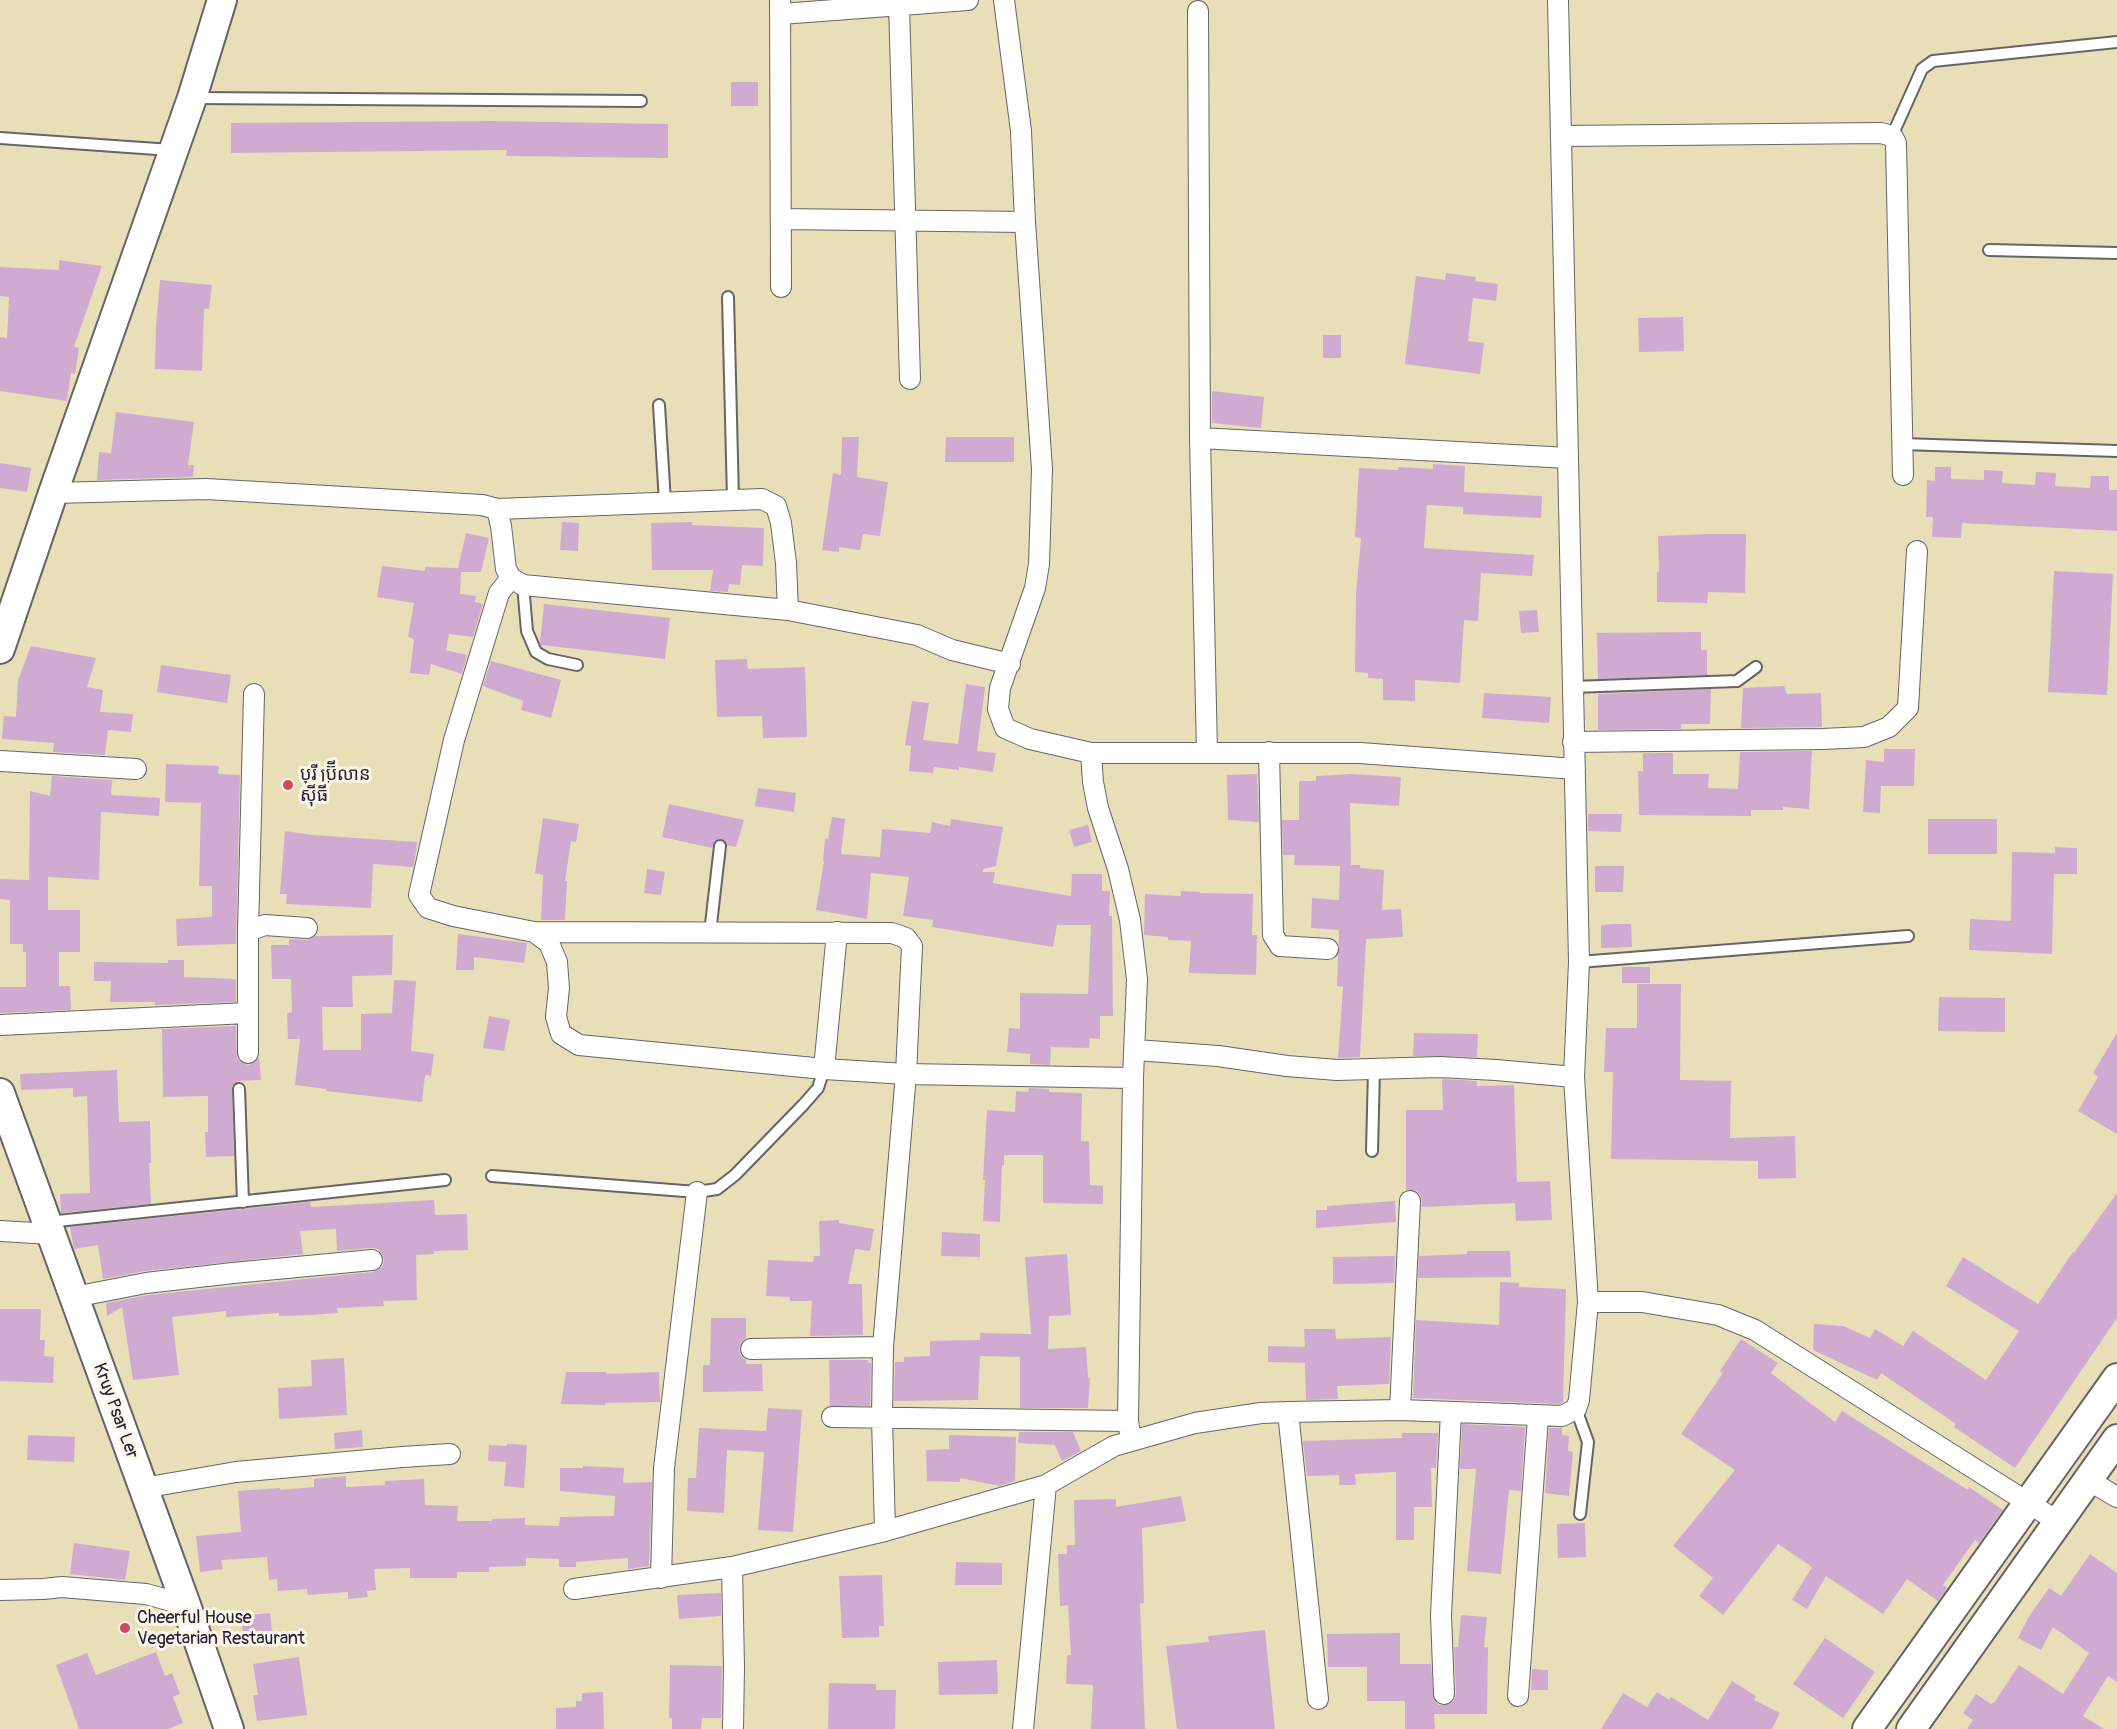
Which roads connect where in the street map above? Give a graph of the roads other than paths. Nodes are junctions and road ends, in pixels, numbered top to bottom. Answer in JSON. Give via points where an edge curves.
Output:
{"nodes":[{"id":1,"x":222,"y":0,"type":"edge"},
{"id":2,"x":968,"y":0,"type":"edge"},
{"id":3,"x":1004,"y":0,"type":"edge"},
{"id":4,"x":1558,"y":0,"type":"edge"},
{"id":5,"x":899,"y":5,"type":"junction"},
{"id":6,"x":781,"y":7,"type":"edge"},
{"id":7,"x":1198,"y":11,"type":"dead end"},
{"id":8,"x":2117,"y":42,"type":"edge"},
{"id":9,"x":192,"y":98,"type":"junction"},
{"id":10,"x":640,"y":101,"type":"dead end"},
{"id":11,"x":1561,"y":136,"type":"junction"},
{"id":12,"x":1892,"y":136,"type":"junction"},
{"id":13,"x":0,"y":138,"type":"edge"},
{"id":14,"x":174,"y":150,"type":"junction"},
{"id":15,"x":781,"y":219,"type":"junction"},
{"id":16,"x":905,"y":219,"type":"junction"},
{"id":17,"x":1025,"y":222,"type":"junction"},
{"id":18,"x":1989,"y":250,"type":"dead end"},
{"id":19,"x":2117,"y":252,"type":"edge"},
{"id":20,"x":781,"y":287,"type":"dead end"},
{"id":21,"x":728,"y":297,"type":"dead end"},
{"id":22,"x":910,"y":379,"type":"dead end"},
{"id":23,"x":658,"y":405,"type":"dead end"},
{"id":24,"x":1200,"y":438,"type":"junction"},
{"id":25,"x":1902,"y":444,"type":"junction"},
{"id":26,"x":2117,"y":451,"type":"edge"},
{"id":27,"x":1568,"y":458,"type":"junction"},
{"id":28,"x":1903,"y":475,"type":"dead end"},
{"id":29,"x":53,"y":493,"type":"junction"},
{"id":30,"x":733,"y":499,"type":"junction"},
{"id":31,"x":665,"y":502,"type":"junction"},
{"id":32,"x":497,"y":509,"type":"junction"},
{"id":33,"x":1917,"y":550,"type":"dead end"},
{"id":34,"x":517,"y":581,"type":"junction"},
{"id":35,"x":788,"y":610,"type":"junction"},
{"id":36,"x":0,"y":649,"type":"edge"},
{"id":37,"x":1010,"y":664,"type":"junction"},
{"id":38,"x":577,"y":665,"type":"dead end"},
{"id":39,"x":1756,"y":667,"type":"dead end"},
{"id":40,"x":1573,"y":687,"type":"junction"},
{"id":41,"x":254,"y":694,"type":"dead end"},
{"id":42,"x":1573,"y":742,"type":"junction"},
{"id":43,"x":1208,"y":752,"type":"junction"},
{"id":44,"x":1269,"y":752,"type":"junction"},
{"id":45,"x":1091,"y":753,"type":"junction"},
{"id":46,"x":0,"y":761,"type":"edge"},
{"id":47,"x":1575,"y":769,"type":"junction"},
{"id":48,"x":136,"y":770,"type":"dead end"},
{"id":49,"x":720,"y":846,"type":"dead end"},
{"id":50,"x":308,"y":928,"type":"dead end"},
{"id":51,"x":248,"y":931,"type":"junction"},
{"id":52,"x":534,"y":932,"type":"junction"},
{"id":53,"x":837,"y":932,"type":"junction"},
{"id":54,"x":710,"y":933,"type":"junction"},
{"id":55,"x":1908,"y":936,"type":"dead end"},
{"id":56,"x":1328,"y":949,"type":"dead end"},
{"id":57,"x":1579,"y":962,"type":"junction"},
{"id":58,"x":247,"y":1013,"type":"junction"},
{"id":59,"x":0,"y":1025,"type":"edge"},
{"id":60,"x":1136,"y":1050,"type":"junction"},
{"id":61,"x":248,"y":1053,"type":"dead end"},
{"id":62,"x":824,"y":1069,"type":"junction"},
{"id":63,"x":1374,"y":1070,"type":"junction"},
{"id":64,"x":906,"y":1074,"type":"junction"},
{"id":65,"x":1574,"y":1077,"type":"junction"},
{"id":66,"x":1133,"y":1078,"type":"junction"},
{"id":67,"x":239,"y":1089,"type":"dead end"},
{"id":68,"x":0,"y":1094,"type":"edge"},
{"id":69,"x":1372,"y":1151,"type":"dead end"},
{"id":70,"x":492,"y":1176,"type":"dead end"},
{"id":71,"x":445,"y":1180,"type":"dead end"},
{"id":72,"x":697,"y":1192,"type":"junction"},
{"id":73,"x":243,"y":1202,"type":"junction"},
{"id":74,"x":1410,"y":1202,"type":"dead end"},
{"id":75,"x":50,"y":1228,"type":"junction"},
{"id":76,"x":0,"y":1231,"type":"edge"},
{"id":77,"x":372,"y":1260,"type":"dead end"},
{"id":78,"x":74,"y":1297,"type":"junction"},
{"id":79,"x":1588,"y":1302,"type":"junction"},
{"id":80,"x":883,"y":1347,"type":"junction"},
{"id":81,"x":751,"y":1349,"type":"dead end"},
{"id":82,"x":2117,"y":1378,"type":"edge"},
{"id":83,"x":1576,"y":1409,"type":"junction"},
{"id":84,"x":1400,"y":1410,"type":"junction"},
{"id":85,"x":1288,"y":1412,"type":"junction"},
{"id":86,"x":1451,"y":1412,"type":"junction"},
{"id":87,"x":832,"y":1417,"type":"dead end"},
{"id":88,"x":1538,"y":1417,"type":"junction"},
{"id":89,"x":882,"y":1418,"type":"junction"},
{"id":90,"x":1129,"y":1430,"type":"junction"},
{"id":91,"x":2117,"y":1438,"type":"edge"},
{"id":92,"x":450,"y":1454,"type":"dead end"},
{"id":93,"x":2088,"y":1480,"type":"junction"},
{"id":94,"x":1046,"y":1485,"type":"junction"},
{"id":95,"x":143,"y":1488,"type":"junction"},
{"id":96,"x":2117,"y":1497,"type":"edge"},
{"id":97,"x":2028,"y":1501,"type":"junction"},
{"id":98,"x":1580,"y":1514,"type":"dead end"},
{"id":99,"x":2057,"y":1521,"type":"junction"},
{"id":100,"x":885,"y":1531,"type":"junction"},
{"id":101,"x":732,"y":1567,"type":"junction"},
{"id":102,"x":661,"y":1578,"type":"junction"},
{"id":103,"x":574,"y":1589,"type":"dead end"},
{"id":104,"x":0,"y":1590,"type":"edge"},
{"id":105,"x":186,"y":1605,"type":"junction"},
{"id":106,"x":1444,"y":1694,"type":"dead end"},
{"id":107,"x":1518,"y":1696,"type":"dead end"},
{"id":108,"x":1318,"y":1699,"type":"dead end"},
{"id":109,"x":229,"y":1729,"type":"edge"},
{"id":110,"x":733,"y":1729,"type":"edge"},
{"id":111,"x":1023,"y":1729,"type":"edge"},
{"id":112,"x":1867,"y":1729,"type":"edge"},
{"id":113,"x":1911,"y":1729,"type":"edge"}],
"edges":[{"from":1,"to":9,"type":"street"},
{"from":2,"to":5,"type":"street"},
{"from":3,"to":17,"type":"street","via":[[1021,131]]},
{"from":4,"to":11,"type":"street"},
{"from":5,"to":6,"type":"street"},
{"from":5,"to":16,"type":"street"},
{"from":6,"to":15,"type":"street"},
{"from":7,"to":24,"type":"street"},
{"from":8,"to":12,"type":"lane","via":[[1934,60],[1922,69]]},
{"from":9,"to":10,"type":"lane"},
{"from":9,"to":14,"type":"street"},
{"from":11,"to":12,"type":"street","via":[[1881,133]]},
{"from":11,"to":27,"type":"street"},
{"from":12,"to":25,"type":"street","via":[[1896,143]]},
{"from":13,"to":14,"type":"lane"},
{"from":14,"to":29,"type":"street"},
{"from":15,"to":16,"type":"street"},
{"from":15,"to":20,"type":"street"},
{"from":16,"to":17,"type":"street"},
{"from":16,"to":22,"type":"street"},
{"from":17,"to":37,"type":"street","via":[[1040,418],[1042,526],[1035,588]]},
{"from":18,"to":19,"type":"lane"},
{"from":21,"to":30,"type":"lane"},
{"from":23,"to":31,"type":"lane"},
{"from":24,"to":27,"type":"street"},
{"from":24,"to":43,"type":"street"},
{"from":25,"to":26,"type":"lane"},
{"from":25,"to":28,"type":"street"},
{"from":27,"to":40,"type":"street"},
{"from":29,"to":32,"type":"street","via":[[206,489]]},
{"from":29,"to":36,"type":"street"},
{"from":30,"to":31,"type":"street"},
{"from":30,"to":35,"type":"street","via":[[762,498],[776,506],[784,535]]},
{"from":31,"to":32,"type":"street"},
{"from":32,"to":34,"type":"street","via":[[506,569]]},
{"from":33,"to":42,"type":"street","via":[[1908,708],[1889,727],[1864,737],[1823,739]]},
{"from":34,"to":35,"type":"street"},
{"from":34,"to":38,"type":"lane","via":[[527,631],[536,652],[548,659]]},
{"from":34,"to":52,"type":"street","via":[[499,593],[454,740],[419,895],[428,908]]},
{"from":35,"to":37,"type":"street","via":[[917,635],[952,650]]},
{"from":37,"to":45,"type":"street","via":[[1000,688],[998,710],[1005,728],[1030,739]]},
{"from":39,"to":40,"type":"lane","via":[[1737,681]]},
{"from":40,"to":42,"type":"street"},
{"from":41,"to":51,"type":"street"},
{"from":42,"to":47,"type":"street"},
{"from":43,"to":44,"type":"street"},
{"from":43,"to":45,"type":"street"},
{"from":44,"to":47,"type":"street","via":[[1360,753]]},
{"from":44,"to":56,"type":"street","via":[[1273,935],[1280,946]]},
{"from":45,"to":60,"type":"street","via":[[1098,808],[1130,920],[1137,979]]},
{"from":46,"to":48,"type":"street"},
{"from":47,"to":57,"type":"street"},
{"from":49,"to":54,"type":"lane"},
{"from":50,"to":51,"type":"street","via":[[265,925]]},
{"from":51,"to":58,"type":"street"},
{"from":52,"to":54,"type":"street"},
{"from":52,"to":62,"type":"street","via":[[549,944],[557,962],[556,1017],[561,1034],[579,1046]]},
{"from":53,"to":54,"type":"street"},
{"from":53,"to":62,"type":"street"},
{"from":53,"to":64,"type":"street","via":[[892,933],[906,938],[912,946]]},
{"from":55,"to":57,"type":"lane"},
{"from":57,"to":65,"type":"street"},
{"from":58,"to":59,"type":"street"},
{"from":58,"to":61,"type":"street"},
{"from":60,"to":63,"type":"street","via":[[1287,1066]]},
{"from":60,"to":66,"type":"street"},
{"from":62,"to":64,"type":"street"},
{"from":62,"to":72,"type":"lane","via":[[818,1088],[735,1175],[717,1189]]},
{"from":63,"to":65,"type":"street","via":[[1440,1067]]},
{"from":63,"to":69,"type":"lane"},
{"from":64,"to":66,"type":"street"},
{"from":64,"to":80,"type":"street"},
{"from":65,"to":79,"type":"street"},
{"from":66,"to":90,"type":"street"},
{"from":67,"to":73,"type":"lane"},
{"from":68,"to":75,"type":"street","name":"Kruy Psar Ler"},
{"from":70,"to":72,"type":"lane"},
{"from":71,"to":73,"type":"lane"},
{"from":72,"to":102,"type":"street","via":[[664,1468]]},
{"from":73,"to":75,"type":"lane"},
{"from":74,"to":84,"type":"street"},
{"from":75,"to":76,"type":"street"},
{"from":75,"to":78,"type":"street","name":"Kruy Psar Ler"},
{"from":77,"to":78,"type":"street","via":[[146,1283]]},
{"from":78,"to":95,"type":"street","name":"Kruy Psar Ler"},
{"from":79,"to":83,"type":"street"},
{"from":79,"to":97,"type":"street","via":[[1642,1302],[1718,1315],[1755,1330]]},
{"from":80,"to":81,"type":"street"},
{"from":80,"to":89,"type":"street"},
{"from":82,"to":97,"type":"street"},
{"from":83,"to":88,"type":"street","via":[[1562,1416]]},
{"from":83,"to":98,"type":"lane","via":[[1588,1442]]},
{"from":84,"to":85,"type":"street"},
{"from":84,"to":86,"type":"street"},
{"from":85,"to":90,"type":"street"},
{"from":85,"to":108,"type":"street"},
{"from":86,"to":88,"type":"street"},
{"from":86,"to":106,"type":"street","via":[[1441,1615]]},
{"from":87,"to":89,"type":"street"},
{"from":88,"to":107,"type":"street"},
{"from":89,"to":90,"type":"street"},
{"from":89,"to":100,"type":"street"},
{"from":90,"to":94,"type":"street","via":[[1114,1446]]},
{"from":91,"to":93,"type":"street"},
{"from":92,"to":95,"type":"street","via":[[236,1472]]},
{"from":93,"to":96,"type":"street"},
{"from":93,"to":99,"type":"street"},
{"from":94,"to":100,"type":"street"},
{"from":94,"to":111,"type":"street"},
{"from":95,"to":105,"type":"street","name":"Kruy Psar Ler"},
{"from":97,"to":99,"type":"street"},
{"from":97,"to":112,"type":"street"},
{"from":99,"to":113,"type":"street"},
{"from":100,"to":101,"type":"street"},
{"from":101,"to":102,"type":"street"},
{"from":101,"to":110,"type":"street"},
{"from":102,"to":103,"type":"street"},
{"from":104,"to":105,"type":"street","via":[[63,1587],[146,1594]]},
{"from":105,"to":109,"type":"street","name":"Kruy Psar Ler"}]}
